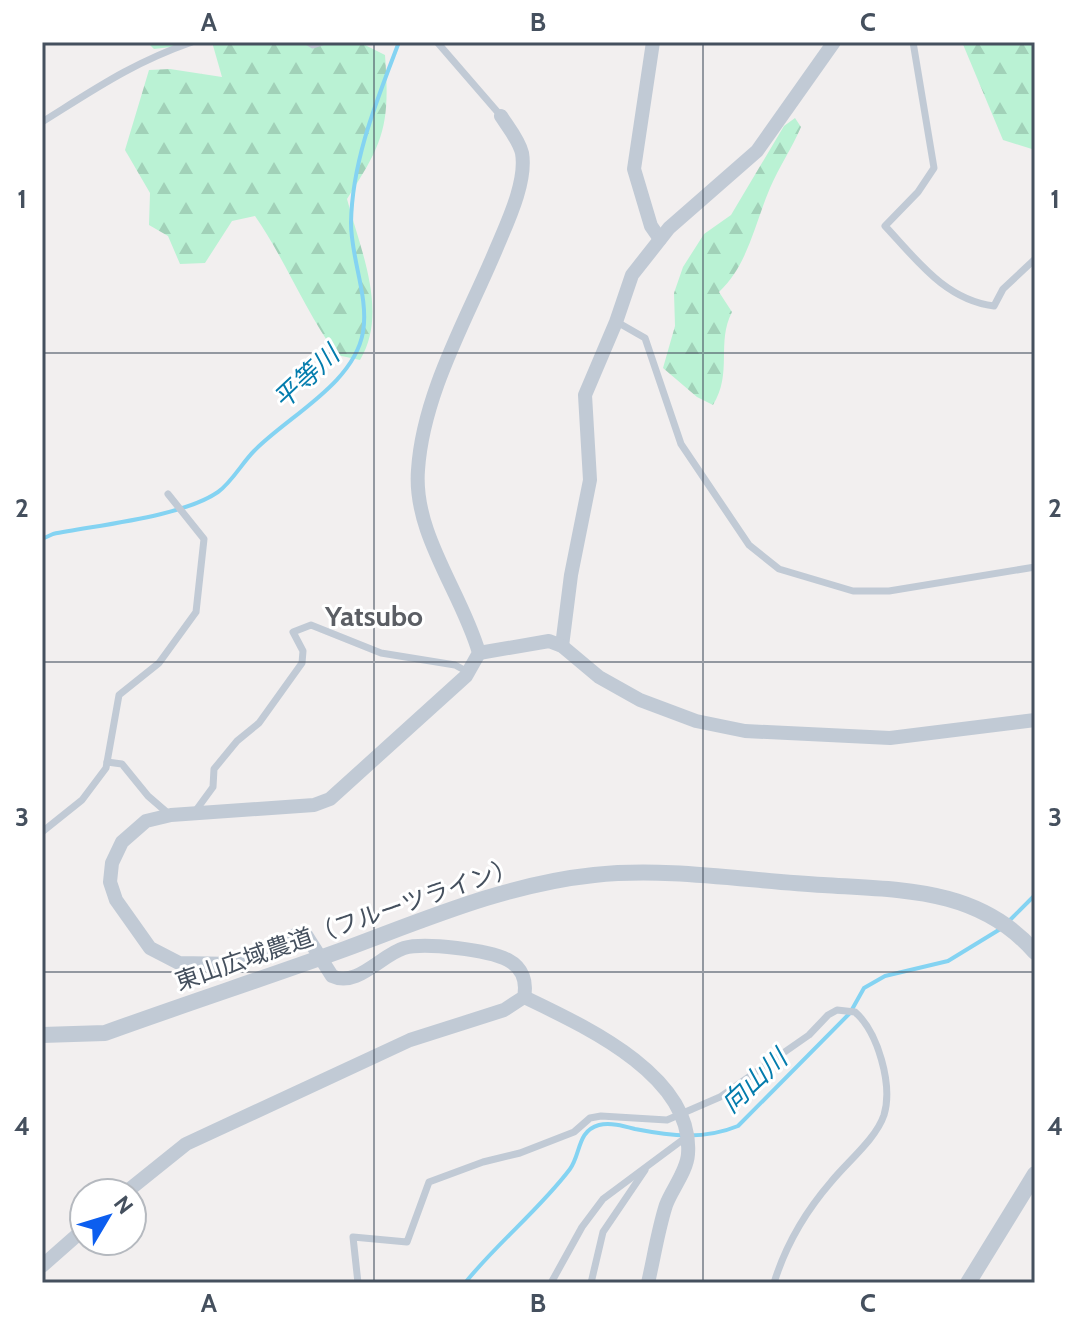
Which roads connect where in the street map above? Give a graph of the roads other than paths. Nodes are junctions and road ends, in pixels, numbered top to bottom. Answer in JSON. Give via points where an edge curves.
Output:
{"nodes":[{"id":1,"x":192,"y":42,"type":"edge"},
{"id":2,"x":308,"y":42,"type":"edge"},
{"id":3,"x":322,"y":42,"type":"edge"},
{"id":4,"x":437,"y":42,"type":"edge"},
{"id":5,"x":653,"y":42,"type":"edge"},
{"id":6,"x":834,"y":42,"type":"edge"},
{"id":7,"x":913,"y":42,"type":"edge"},
{"id":8,"x":501,"y":116,"type":"joint"},
{"id":9,"x":42,"y":122,"type":"edge"},
{"id":10,"x":660,"y":239,"type":"junction"},
{"id":11,"x":1035,"y":259,"type":"edge"},
{"id":12,"x":616,"y":322,"type":"junction"},
{"id":13,"x":170,"y":497,"type":"dead end"},
{"id":14,"x":1035,"y":567,"type":"edge"},
{"id":15,"x":562,"y":646,"type":"junction"},
{"id":16,"x":479,"y":653,"type":"junction"},
{"id":17,"x":468,"y":672,"type":"junction"},
{"id":18,"x":1035,"y":720,"type":"edge"},
{"id":19,"x":107,"y":762,"type":"junction"},
{"id":20,"x":193,"y":814,"type":"junction"},
{"id":21,"x":171,"y":815,"type":"junction"},
{"id":22,"x":42,"y":832,"type":"edge"},
{"id":23,"x":1035,"y":952,"type":"edge"},
{"id":24,"x":320,"y":958,"type":"junction"},
{"id":25,"x":524,"y":997,"type":"junction"},
{"id":26,"x":42,"y":1035,"type":"edge"},
{"id":27,"x":680,"y":1115,"type":"junction"},
{"id":28,"x":687,"y":1137,"type":"junction"},
{"id":29,"x":651,"y":1162,"type":"junction"},
{"id":30,"x":1035,"y":1174,"type":"edge"},
{"id":31,"x":143,"y":1177,"type":"edge"},
{"id":32,"x":68,"y":1243,"type":"edge"},
{"id":33,"x":42,"y":1266,"type":"edge"},
{"id":34,"x":358,"y":1283,"type":"edge"},
{"id":35,"x":551,"y":1283,"type":"edge"},
{"id":36,"x":591,"y":1283,"type":"edge"},
{"id":37,"x":648,"y":1283,"type":"edge"},
{"id":38,"x":774,"y":1283,"type":"edge"},
{"id":39,"x":968,"y":1283,"type":"edge"}],
"edges":[{"from":1,"to":9,"type":"lane","via":[[105,80]]},
{"from":2,"to":3,"type":"lane"},
{"from":4,"to":8,"type":"lane"},
{"from":5,"to":10,"type":"street","via":[[634,169]]},
{"from":6,"to":10,"type":"street","via":[[757,151]]},
{"from":7,"to":11,"type":"lane","via":[[934,168],[885,226],[941,285],[975,304],[994,306],[1003,289]]},
{"from":8,"to":16,"type":"street","via":[[522,154],[519,179],[509,217],[438,388],[417,473],[420,507]]},
{"from":10,"to":12,"type":"street","via":[[632,275]]},
{"from":12,"to":14,"type":"lane","via":[[645,338],[681,444],[749,545],[779,569],[853,591],[918,587]]},
{"from":12,"to":15,"type":"street","via":[[585,395],[590,480]]},
{"from":13,"to":19,"type":"lane","via":[[204,539],[196,612],[159,663],[119,695]]},
{"from":15,"to":16,"type":"street","via":[[549,641]]},
{"from":15,"to":18,"type":"street","via":[[599,677],[640,700],[696,721],[745,731],[890,738]]},
{"from":16,"to":17,"type":"street"},
{"from":17,"to":20,"type":"street","via":[[330,799],[314,805]]},
{"from":17,"to":20,"type":"lane","via":[[455,665],[381,653],[311,625],[299,627],[293,632],[303,651],[302,663],[259,723],[214,769],[213,787]]},
{"from":19,"to":21,"type":"lane","via":[[122,764]]},
{"from":19,"to":22,"type":"lane","via":[[82,800]]},
{"from":20,"to":21,"type":"street"},
{"from":21,"to":24,"type":"street","via":[[146,821],[129,833],[112,863],[110,882],[116,900],[150,948],[179,963],[235,964],[295,935],[306,935]]},
{"from":23,"to":24,"type":"street","name":"東山広域農道（フルーツライン）","via":[[991,913],[944,897],[659,874],[594,875],[495,895]]},
{"from":24,"to":25,"type":"street","via":[[339,980],[353,978],[401,949],[421,945],[491,955],[520,970]]},
{"from":24,"to":26,"type":"street","name":"東山広域農道（フルーツライン）","via":[[105,1033]]},
{"from":25,"to":27,"type":"street","via":[[630,1055],[656,1078]]},
{"from":25,"to":31,"type":"street","via":[[504,1010],[410,1040],[210,1133]]},
{"from":27,"to":28,"type":"street"},
{"from":27,"to":34,"type":"lane","via":[[667,1120],[590,1118],[560,1138],[429,1182],[407,1242],[353,1237]]},
{"from":27,"to":38,"type":"lane","via":[[720,1097],[837,1010],[855,1012],[872,1031],[887,1092],[883,1118],[820,1196],[783,1254]]},
{"from":28,"to":29,"type":"lane"},
{"from":28,"to":37,"type":"street","via":[[688,1157],[666,1205]]},
{"from":29,"to":35,"type":"lane","via":[[603,1199]]},
{"from":29,"to":36,"type":"lane","via":[[603,1232]]},
{"from":30,"to":39,"type":"street"},
{"from":32,"to":33,"type":"street"}]}
